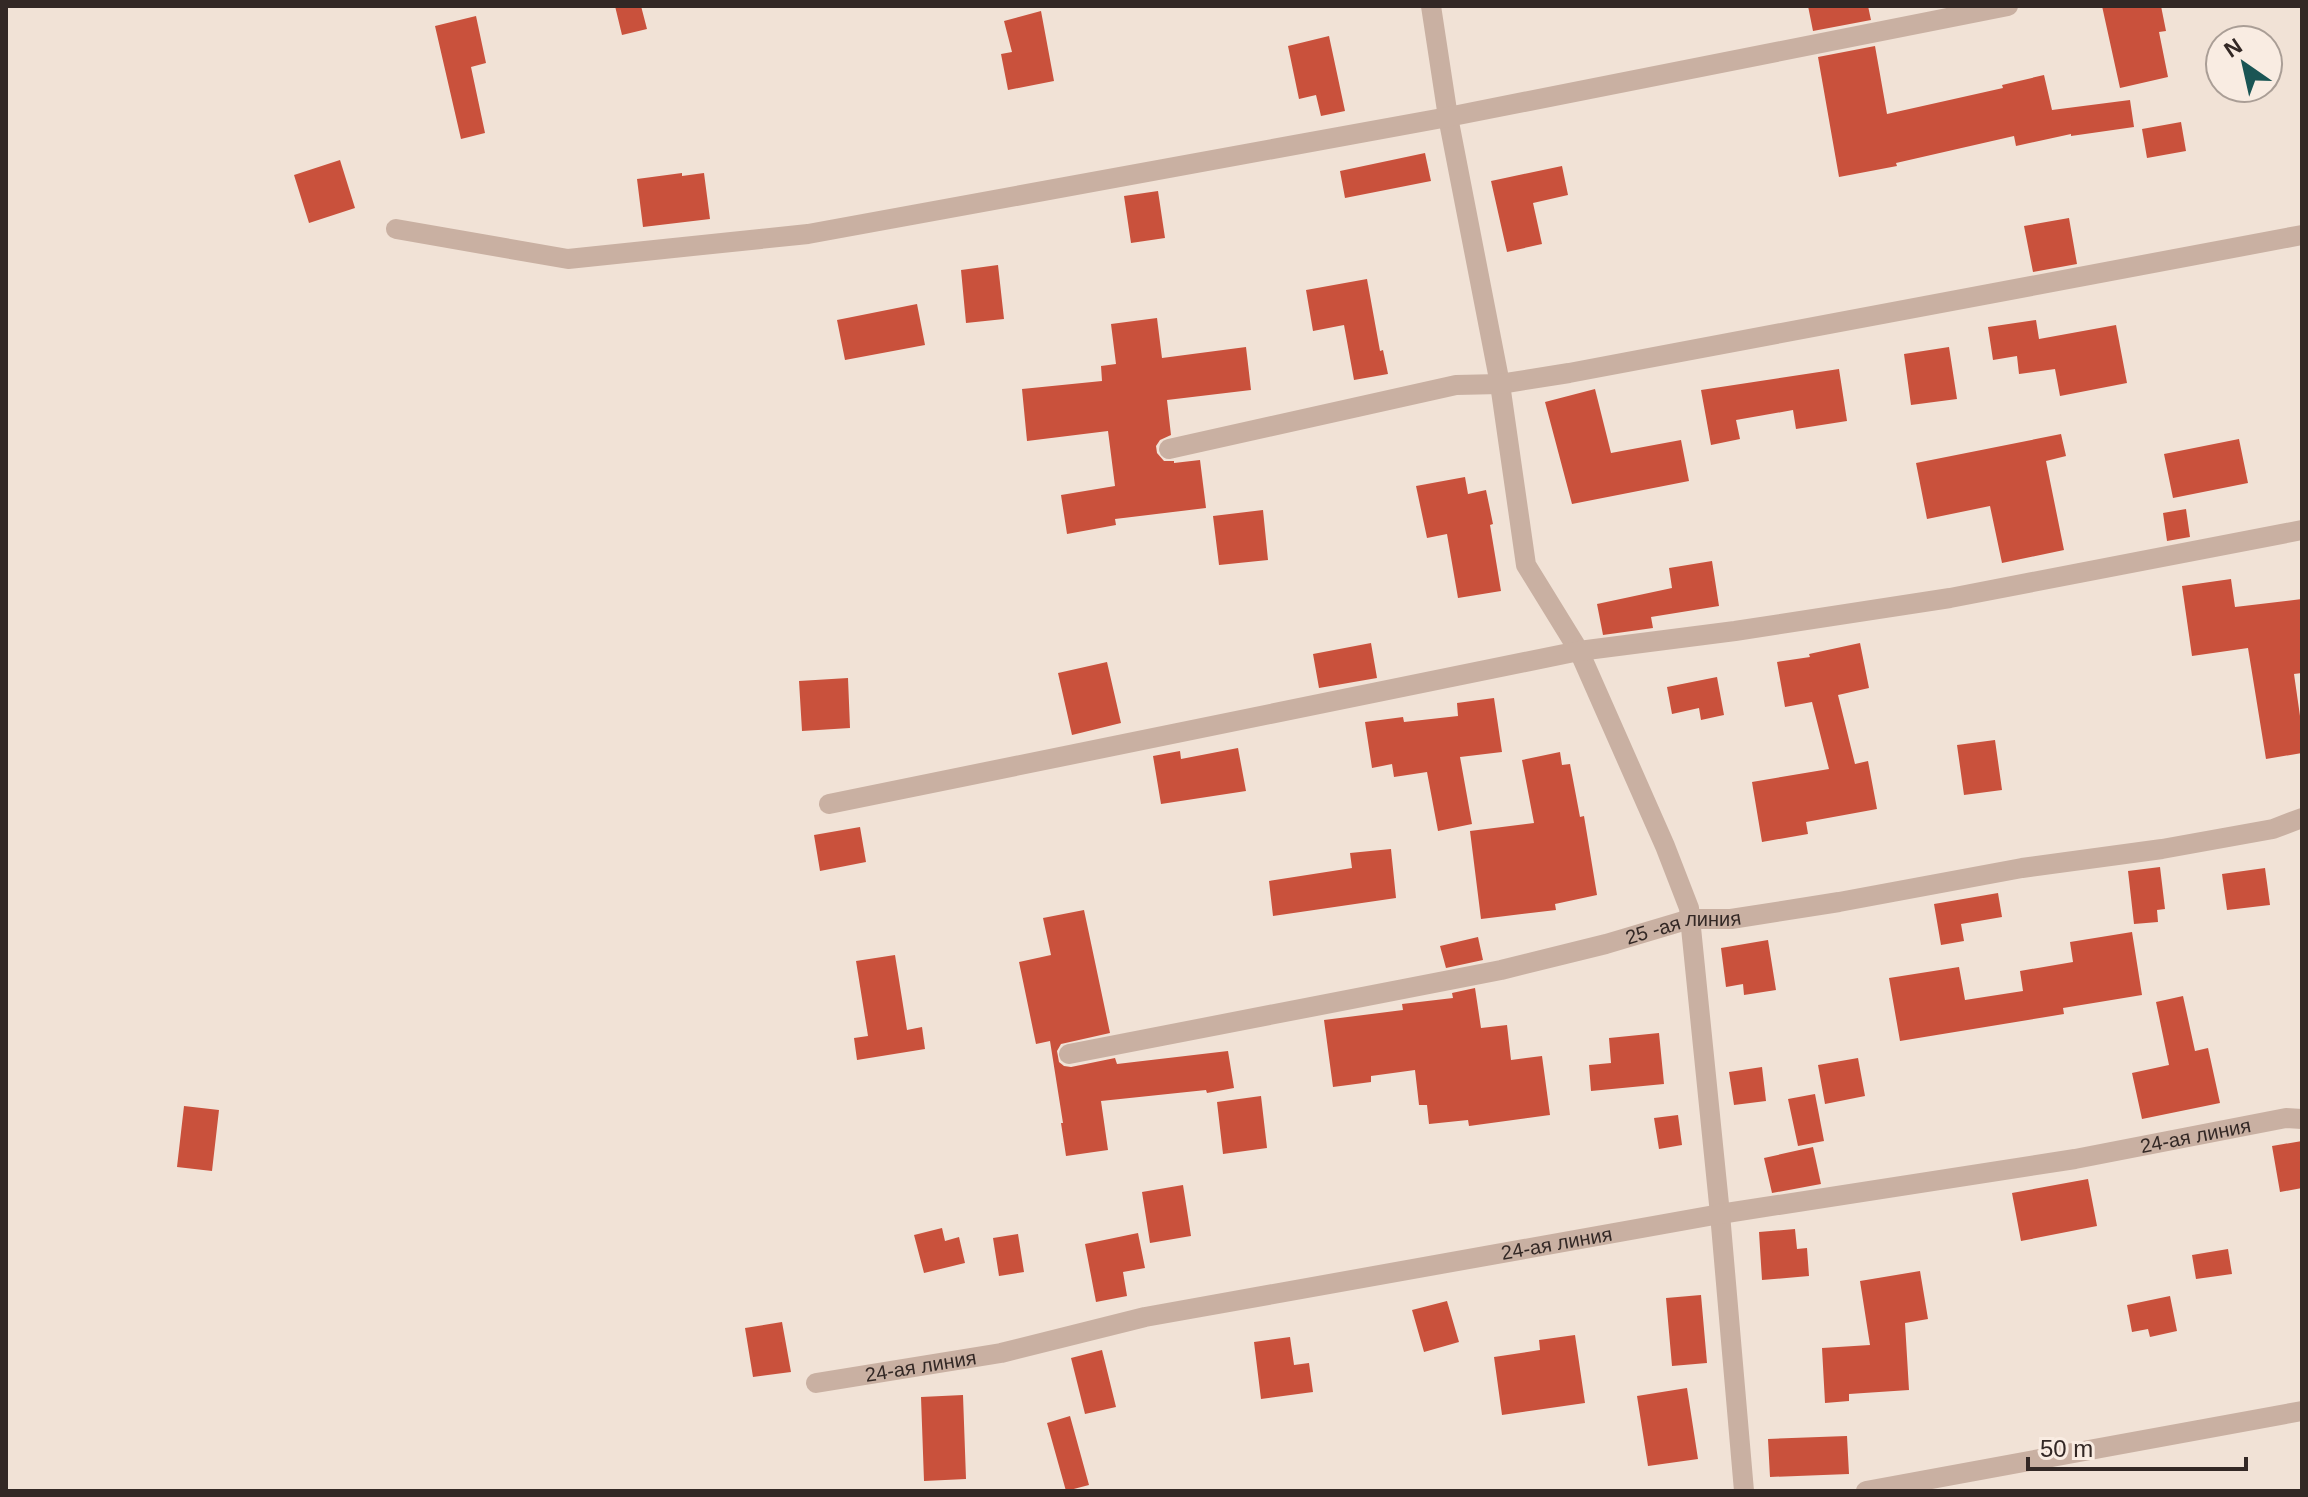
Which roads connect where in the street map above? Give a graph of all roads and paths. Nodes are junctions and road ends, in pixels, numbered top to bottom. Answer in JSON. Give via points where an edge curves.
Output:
{"nodes":[{"id":1,"x":1431,"y":6,"type":"edge"},
{"id":2,"x":2008,"y":6,"type":"edge"},
{"id":3,"x":1448,"y":117,"type":"junction"},
{"id":4,"x":396,"y":229,"type":"dead end"},
{"id":5,"x":2302,"y":235,"type":"edge"},
{"id":6,"x":1500,"y":384,"type":"junction"},
{"id":7,"x":1169,"y":449,"type":"dead end"},
{"id":8,"x":2302,"y":530,"type":"edge"},
{"id":9,"x":1579,"y":651,"type":"junction"},
{"id":10,"x":829,"y":804,"type":"dead end"},
{"id":11,"x":2302,"y":820,"type":"edge"},
{"id":12,"x":1690,"y":919,"type":"junction"},
{"id":13,"x":1069,"y":1054,"type":"dead end"},
{"id":14,"x":2302,"y":1119,"type":"edge"},
{"id":15,"x":1720,"y":1214,"type":"junction"},
{"id":16,"x":816,"y":1383,"type":"dead end"},
{"id":17,"x":2302,"y":1411,"type":"edge"},
{"id":18,"x":1744,"y":1491,"type":"edge"},
{"id":19,"x":1866,"y":1491,"type":"edge"}],
"edges":[{"from":1,"to":3,"type":"street"},
{"from":2,"to":3,"type":"street"},
{"from":3,"to":4,"type":"street","via":[[808,234],[568,259]]},
{"from":3,"to":6,"type":"street"},
{"from":5,"to":6,"type":"street"},
{"from":6,"to":7,"type":"street","via":[[1456,385]]},
{"from":6,"to":9,"type":"street","via":[[1526,565]]},
{"from":8,"to":9,"type":"street","via":[[1950,598]]},
{"from":9,"to":10,"type":"street"},
{"from":9,"to":12,"type":"street","via":[[1665,846]]},
{"from":11,"to":12,"type":"street","name":"25 -ая линия","via":[[2176,847],[2022,868],[1839,902],[1731,919]]},
{"from":12,"to":13,"type":"street","name":"25 -ая линия","via":[[1501,970]]},
{"from":12,"to":15,"type":"street"},
{"from":14,"to":15,"type":"street","name":"24-ая линия"},
{"from":15,"to":16,"type":"street","name":"24-ая линия","via":[[1145,1317],[1001,1353]]},
{"from":15,"to":18,"type":"street"},
{"from":17,"to":19,"type":"street"}]}
